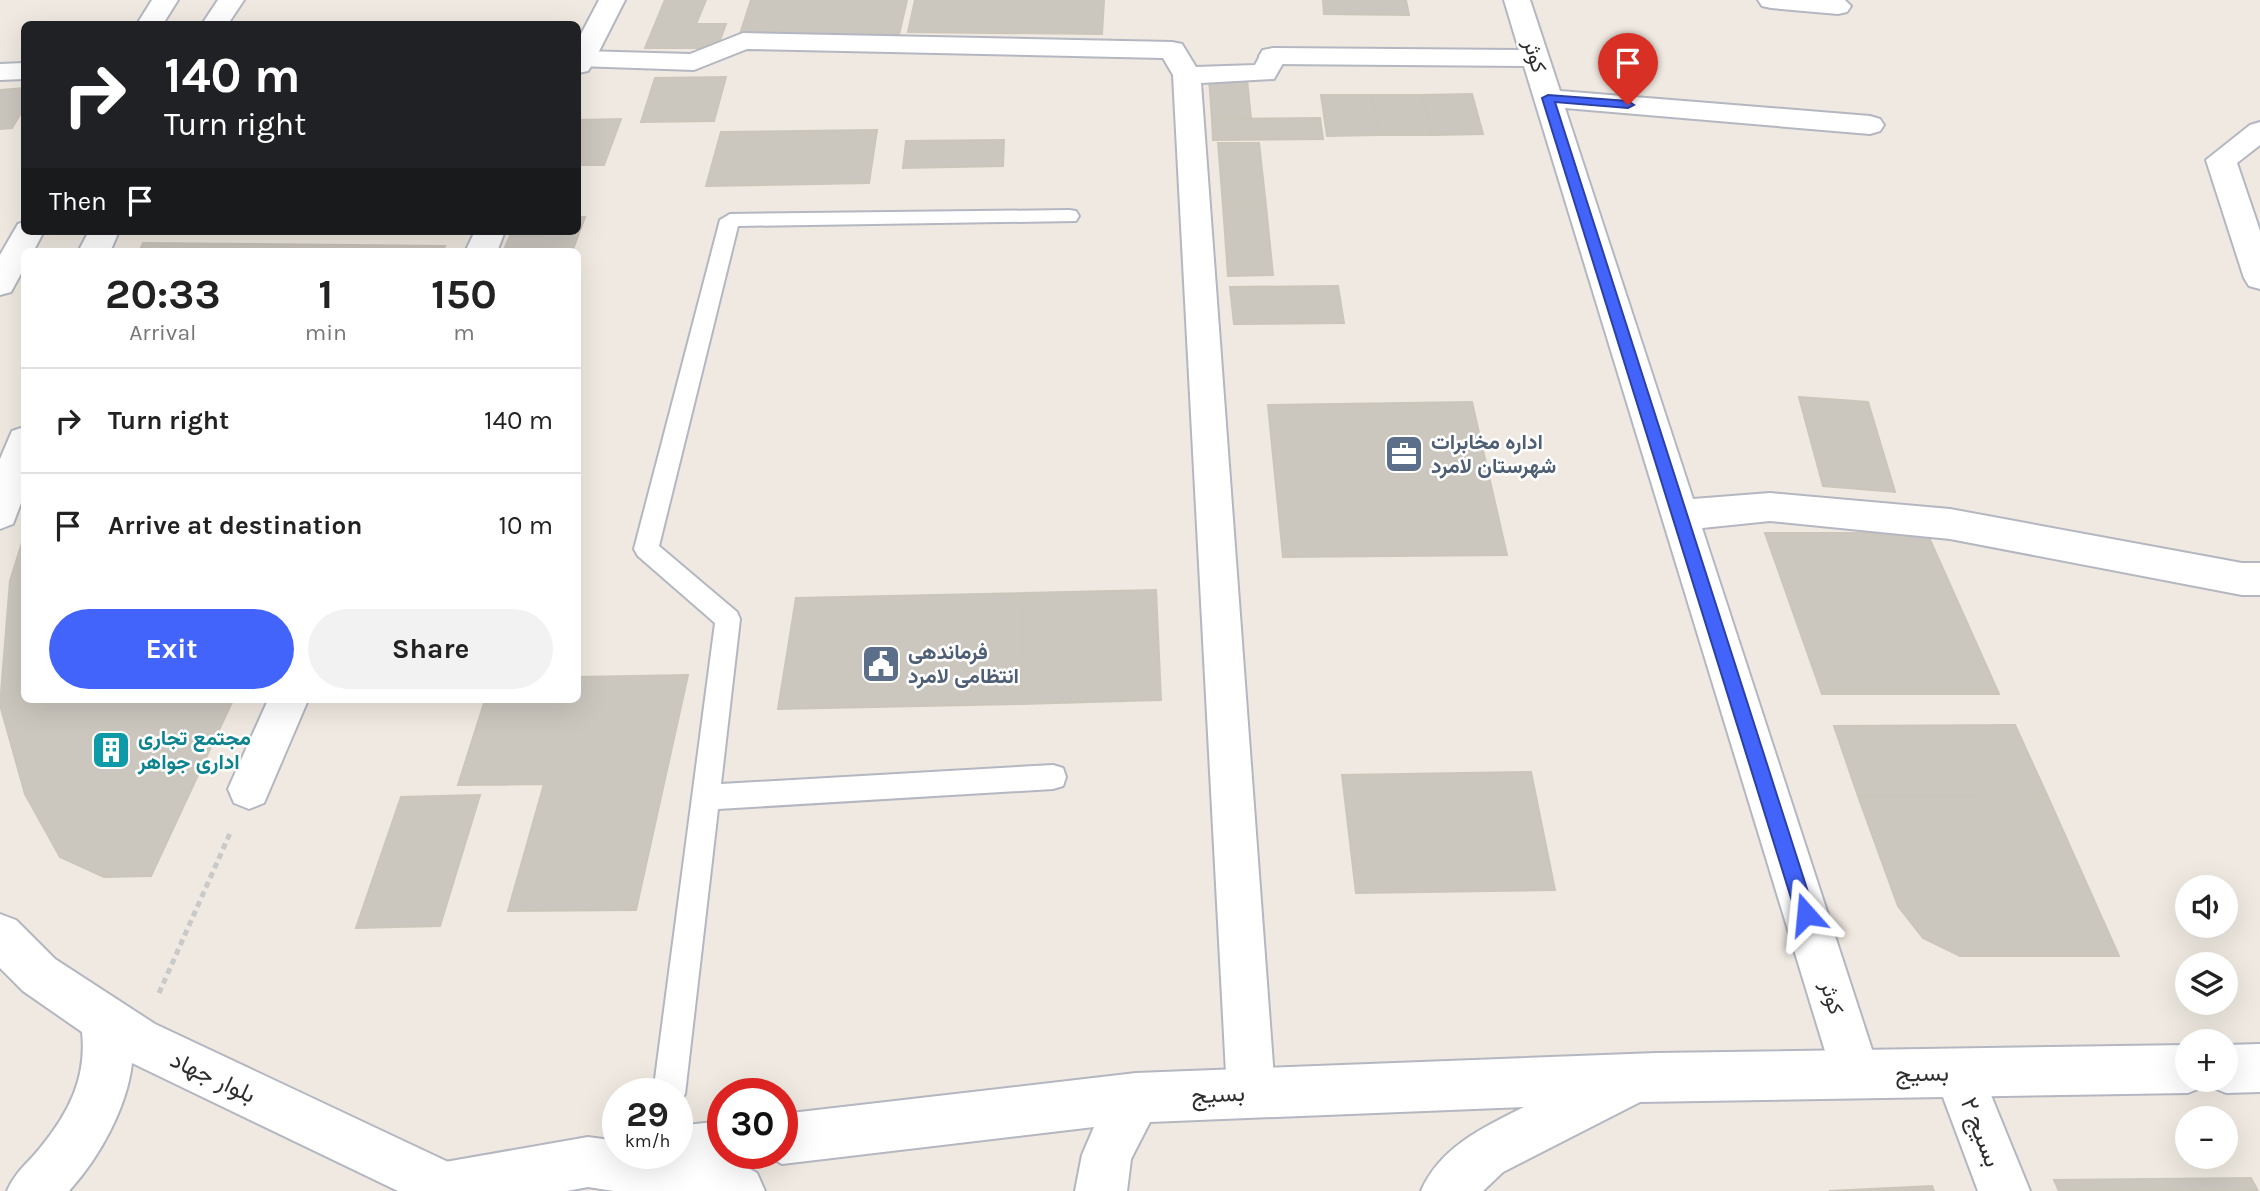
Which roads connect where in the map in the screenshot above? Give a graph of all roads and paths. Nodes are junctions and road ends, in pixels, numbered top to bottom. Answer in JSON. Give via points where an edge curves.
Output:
{"nodes":[{"id":1,"x":165,"y":0,"type":"edge"},
{"id":2,"x":231,"y":0,"type":"edge"},
{"id":3,"x":612,"y":0,"type":"edge"},
{"id":4,"x":1517,"y":0,"type":"edge"},
{"id":5,"x":1771,"y":0,"type":"edge"},
{"id":6,"x":1838,"y":6,"type":"dead end"},
{"id":7,"x":152,"y":21,"type":"edge"},
{"id":8,"x":217,"y":21,"type":"edge"},
{"id":9,"x":1535,"y":58,"type":"junction"},
{"id":10,"x":581,"y":60,"type":"edge"},
{"id":11,"x":581,"y":62,"type":"edge"},
{"id":12,"x":21,"y":71,"type":"edge"},
{"id":13,"x":0,"y":72,"type":"edge"},
{"id":14,"x":1187,"y":75,"type":"junction"},
{"id":15,"x":1548,"y":98,"type":"junction"},
{"id":16,"x":1870,"y":125,"type":"dead end"},
{"id":17,"x":2260,"y":131,"type":"edge"},
{"id":18,"x":1069,"y":216,"type":"dead end"},
{"id":19,"x":27,"y":235,"type":"edge"},
{"id":20,"x":2260,"y":278,"type":"edge"},
{"id":21,"x":0,"y":284,"type":"edge"},
{"id":22,"x":21,"y":449,"type":"edge"},
{"id":23,"x":0,"y":514,"type":"edge"},
{"id":24,"x":1680,"y":515,"type":"junction"},
{"id":25,"x":2260,"y":579,"type":"edge"},
{"id":26,"x":287,"y":703,"type":"edge"},
{"id":27,"x":1053,"y":777,"type":"dead end"},
{"id":28,"x":249,"y":789,"type":"joint"},
{"id":29,"x":705,"y":797,"type":"junction"},
{"id":30,"x":0,"y":936,"type":"edge"},
{"id":31,"x":121,"y":1031,"type":"junction"},
{"id":32,"x":2260,"y":1068,"type":"edge"},
{"id":33,"x":2175,"y":1069,"type":"edge"},
{"id":34,"x":2238,"y":1069,"type":"edge"},
{"id":35,"x":1958,"y":1073,"type":"junction"},
{"id":36,"x":1856,"y":1074,"type":"junction"},
{"id":37,"x":1656,"y":1077,"type":"junction"},
{"id":38,"x":671,"y":1078,"type":"edge"},
{"id":39,"x":1251,"y":1093,"type":"junction"},
{"id":40,"x":1136,"y":1098,"type":"junction"},
{"id":41,"x":798,"y":1137,"type":"edge"},
{"id":42,"x":602,"y":1160,"type":"edge"},
{"id":43,"x":588,"y":1162,"type":"junction"},
{"id":44,"x":440,"y":1189,"type":"edge"},
{"id":45,"x":33,"y":1191,"type":"edge"},
{"id":46,"x":739,"y":1191,"type":"edge"},
{"id":47,"x":1101,"y":1191,"type":"edge"},
{"id":48,"x":1447,"y":1191,"type":"edge"},
{"id":49,"x":2004,"y":1191,"type":"edge"}],
"edges":[{"from":1,"to":7,"type":"street"},
{"from":2,"to":8,"type":"street"},
{"from":3,"to":10,"type":"street"},
{"from":4,"to":9,"type":"street","name":"کوثر"},
{"from":5,"to":6,"type":"street"},
{"from":9,"to":14,"type":"street","via":[[1273,57],[1264,73]]},
{"from":9,"to":15,"type":"street","name":"کوثر"},
{"from":11,"to":14,"type":"street","via":[[694,62],[743,41],[1172,50]]},
{"from":12,"to":13,"type":"street"},
{"from":14,"to":39,"type":"street"},
{"from":15,"to":16,"type":"street"},
{"from":15,"to":24,"type":"street","name":"کوثر"},
{"from":17,"to":20,"type":"street","via":[[2221,160]]},
{"from":18,"to":29,"type":"lane","via":[[730,220],[646,549],[728,619]]},
{"from":19,"to":21,"type":"street"},
{"from":22,"to":23,"type":"street"},
{"from":24,"to":25,"type":"street","via":[[1770,507],[1950,524]]},
{"from":24,"to":36,"type":"street","name":"کوثر"},
{"from":26,"to":28,"type":"street"},
{"from":27,"to":29,"type":"lane"},
{"from":28,"to":31,"type":"path"},
{"from":29,"to":38,"type":"lane"},
{"from":30,"to":31,"type":"street","name":"بلوار جهاد","via":[[40,975]]},
{"from":31,"to":44,"type":"street","name":"بلوار جهاد"},
{"from":31,"to":45,"type":"street","via":[[85,1127]]},
{"from":32,"to":34,"type":"street"},
{"from":33,"to":35,"type":"street","name":"بسیج"},
{"from":35,"to":36,"type":"street","name":"بسیج"},
{"from":35,"to":49,"type":"street","name":"بسیج ۲"},
{"from":36,"to":37,"type":"street","name":"بسیج"},
{"from":37,"to":39,"type":"street","name":"بسیج"},
{"from":37,"to":48,"type":"street","name":"بسیج","via":[[1594,1097],[1485,1154]]},
{"from":39,"to":40,"type":"street","name":"بسیج"},
{"from":40,"to":41,"type":"street","name":"بسیج"},
{"from":40,"to":47,"type":"street","via":[[1107,1154]]},
{"from":42,"to":43,"type":"street"},
{"from":43,"to":44,"type":"street"},
{"from":43,"to":46,"type":"street","via":[[722,1181]]}]}
